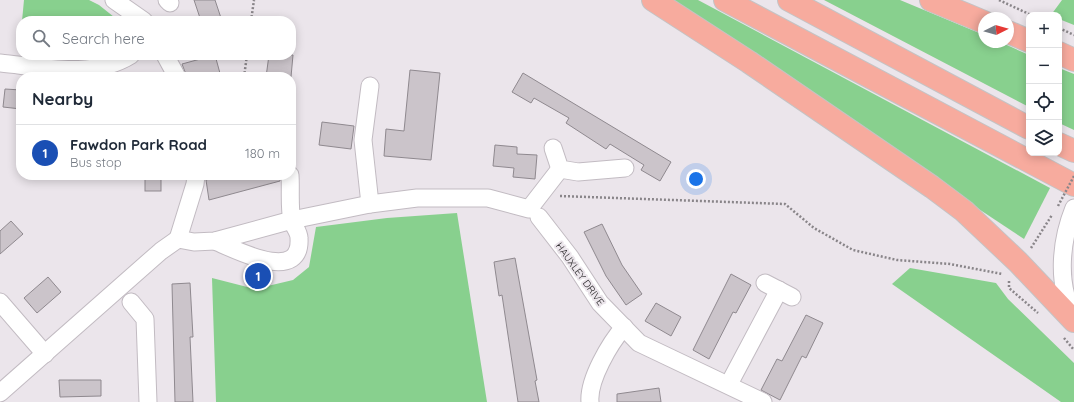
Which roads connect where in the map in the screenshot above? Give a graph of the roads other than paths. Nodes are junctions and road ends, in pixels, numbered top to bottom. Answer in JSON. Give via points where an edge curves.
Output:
{"nodes":[{"id":1,"x":114,"y":0,"type":"edge"},
{"id":2,"x":654,"y":0,"type":"edge"},
{"id":3,"x":725,"y":0,"type":"edge"},
{"id":4,"x":789,"y":0,"type":"edge"},
{"id":5,"x":930,"y":0,"type":"edge"},
{"id":6,"x":137,"y":16,"type":"edge"},
{"id":7,"x":978,"y":20,"type":"edge"},
{"id":8,"x":1014,"y":35,"type":"edge"},
{"id":9,"x":1026,"y":40,"type":"edge"},
{"id":10,"x":1062,"y":55,"type":"edge"},
{"id":11,"x":123,"y":60,"type":"edge"},
{"id":12,"x":168,"y":60,"type":"edge"},
{"id":13,"x":1074,"y":60,"type":"edge"},
{"id":14,"x":0,"y":63,"type":"edge"},
{"id":15,"x":174,"y":72,"type":"edge"},
{"id":16,"x":370,"y":86,"type":"dead end"},
{"id":17,"x":1026,"y":126,"type":"edge"},
{"id":18,"x":1062,"y":146,"type":"edge"},
{"id":19,"x":553,"y":148,"type":"dead end"},
{"id":20,"x":1074,"y":152,"type":"edge"},
{"id":21,"x":625,"y":168,"type":"dead end"},
{"id":22,"x":560,"y":169,"type":"junction"},
{"id":23,"x":195,"y":180,"type":"edge"},
{"id":24,"x":290,"y":180,"type":"edge"},
{"id":25,"x":1074,"y":185,"type":"edge"},
{"id":26,"x":370,"y":204,"type":"junction"},
{"id":27,"x":1068,"y":209,"type":"edge"},
{"id":28,"x":534,"y":213,"type":"junction"},
{"id":29,"x":292,"y":220,"type":"junction"},
{"id":30,"x":178,"y":239,"type":"junction"},
{"id":31,"x":215,"y":241,"type":"junction"},
{"id":32,"x":779,"y":290,"type":"dead end"},
{"id":33,"x":0,"y":302,"type":"edge"},
{"id":34,"x":131,"y":302,"type":"dead end"},
{"id":35,"x":1074,"y":315,"type":"edge"},
{"id":36,"x":1074,"y":321,"type":"edge"},
{"id":37,"x":624,"y":327,"type":"junction"},
{"id":38,"x":45,"y":354,"type":"junction"},
{"id":39,"x":729,"y":384,"type":"junction"},
{"id":40,"x":0,"y":393,"type":"edge"},
{"id":41,"x":148,"y":402,"type":"edge"},
{"id":42,"x":590,"y":402,"type":"edge"},
{"id":43,"x":763,"y":402,"type":"edge"}],
"edges":[{"from":1,"to":6,"type":"street"},
{"from":2,"to":36,"type":"highway","via":[[964,211],[1018,262]]},
{"from":3,"to":25,"type":"highway"},
{"from":4,"to":17,"type":"highway"},
{"from":5,"to":7,"type":"highway"},
{"from":8,"to":9,"type":"highway"},
{"from":10,"to":13,"type":"highway"},
{"from":11,"to":14,"type":"street","via":[[103,67],[60,69]]},
{"from":12,"to":15,"type":"street"},
{"from":16,"to":26,"type":"street","via":[[363,140]]},
{"from":18,"to":20,"type":"highway"},
{"from":19,"to":22,"type":"street"},
{"from":21,"to":22,"type":"street","via":[[578,172]]},
{"from":22,"to":28,"type":"street","via":[[540,195]]},
{"from":23,"to":30,"type":"street"},
{"from":24,"to":29,"type":"street"},
{"from":26,"to":28,"type":"street","via":[[417,198],[488,198]]},
{"from":26,"to":29,"type":"street"},
{"from":27,"to":35,"type":"street","via":[[1063,282]]},
{"from":28,"to":37,"type":"street","name":"HAUXLEY DRIVE","via":[[570,257],[600,303]]},
{"from":29,"to":31,"type":"street"},
{"from":29,"to":31,"type":"street","via":[[299,238],[296,254],[291,259],[279,263]]},
{"from":30,"to":31,"type":"street","via":[[194,242]]},
{"from":30,"to":38,"type":"street","via":[[161,251]]},
{"from":32,"to":39,"type":"street"},
{"from":33,"to":38,"type":"street"},
{"from":34,"to":41,"type":"street","via":[[145,319]]},
{"from":37,"to":39,"type":"street","name":"HAUXLEY DRIVE","via":[[639,343]]},
{"from":37,"to":42,"type":"street","via":[[611,342],[599,368]]},
{"from":38,"to":40,"type":"street"},
{"from":39,"to":43,"type":"street","name":"HAUXLEY DRIVE"}]}
